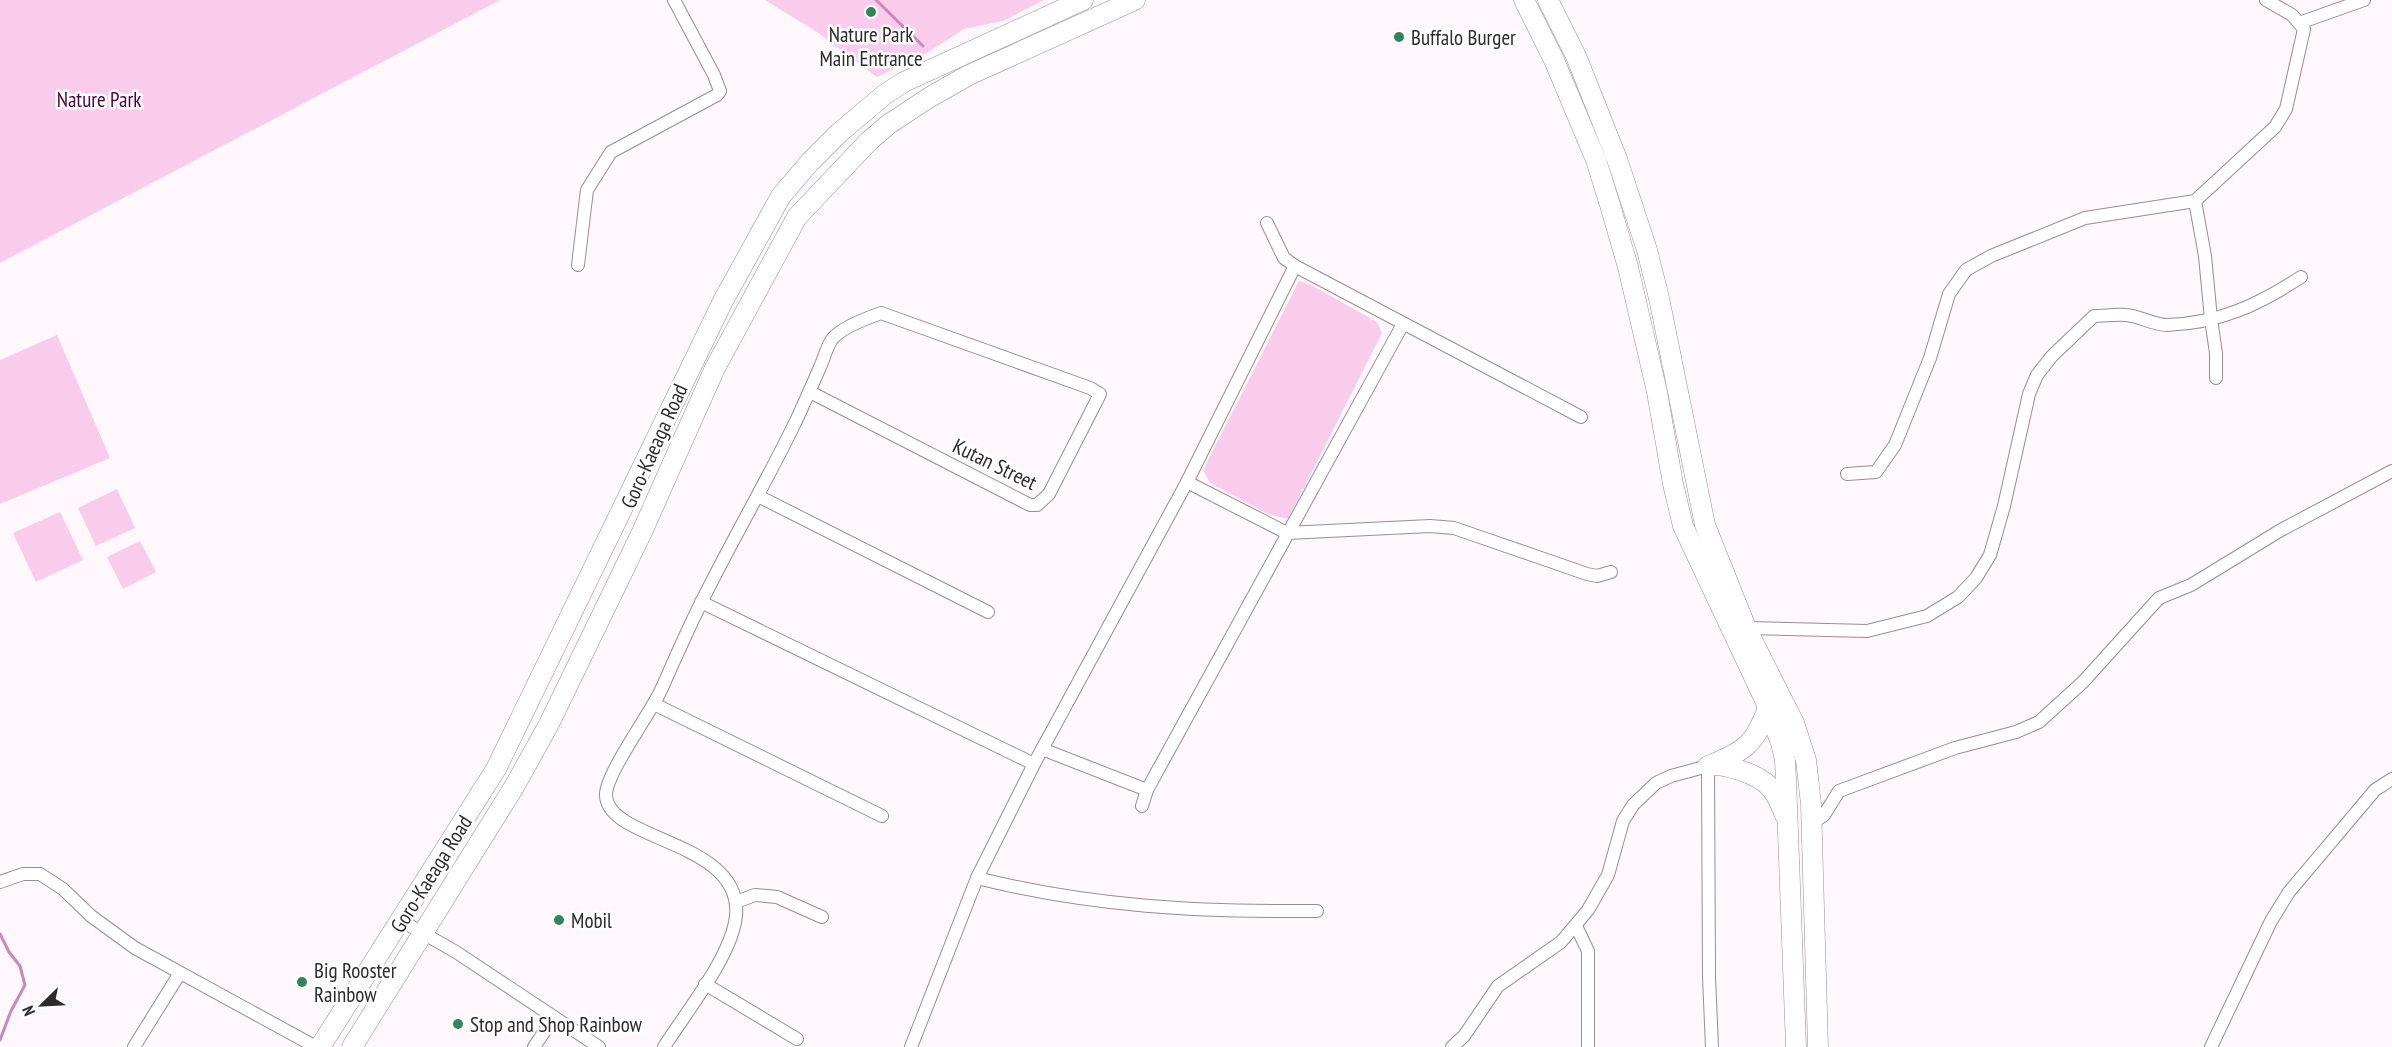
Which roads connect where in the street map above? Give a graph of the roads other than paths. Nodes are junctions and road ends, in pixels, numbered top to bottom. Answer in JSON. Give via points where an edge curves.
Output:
{"nodes":[{"id":1,"x":674,"y":0,"type":"edge"},
{"id":2,"x":1083,"y":0,"type":"edge"},
{"id":3,"x":1135,"y":0,"type":"edge"},
{"id":4,"x":1524,"y":0,"type":"edge"},
{"id":5,"x":1548,"y":0,"type":"edge"},
{"id":6,"x":2266,"y":0,"type":"edge"},
{"id":7,"x":2364,"y":0,"type":"edge"},
{"id":8,"x":2299,"y":23,"type":"junction"},
{"id":9,"x":2195,"y":201,"type":"junction"},
{"id":10,"x":1267,"y":223,"type":"dead end"},
{"id":11,"x":578,"y":266,"type":"dead end"},
{"id":12,"x":1295,"y":266,"type":"junction"},
{"id":13,"x":2301,"y":277,"type":"dead end"},
{"id":14,"x":2211,"y":319,"type":"junction"},
{"id":15,"x":1402,"y":324,"type":"junction"},
{"id":16,"x":2217,"y":378,"type":"dead end"},
{"id":17,"x":810,"y":392,"type":"junction"},
{"id":18,"x":1581,"y":417,"type":"dead end"},
{"id":19,"x":2392,"y":471,"type":"edge"},
{"id":20,"x":1847,"y":474,"type":"dead end"},
{"id":21,"x":1187,"y":482,"type":"junction"},
{"id":22,"x":758,"y":495,"type":"junction"},
{"id":23,"x":1287,"y":533,"type":"junction"},
{"id":24,"x":1611,"y":572,"type":"dead end"},
{"id":25,"x":702,"y":602,"type":"junction"},
{"id":26,"x":988,"y":612,"type":"dead end"},
{"id":27,"x":1746,"y":628,"type":"junction"},
{"id":28,"x":654,"y":704,"type":"junction"},
{"id":29,"x":1768,"y":708,"type":"junction"},
{"id":30,"x":1042,"y":749,"type":"junction"},
{"id":31,"x":1034,"y":764,"type":"junction"},
{"id":32,"x":1708,"y":766,"type":"junction"},
{"id":33,"x":2392,"y":779,"type":"edge"},
{"id":34,"x":1148,"y":790,"type":"junction"},
{"id":35,"x":1142,"y":806,"type":"dead end"},
{"id":36,"x":882,"y":816,"type":"dead end"},
{"id":37,"x":1788,"y":823,"type":"junction"},
{"id":38,"x":1811,"y":824,"type":"junction"},
{"id":39,"x":977,"y":878,"type":"junction"},
{"id":40,"x":0,"y":882,"type":"edge"},
{"id":41,"x":736,"y":902,"type":"junction"},
{"id":42,"x":1317,"y":911,"type":"dead end"},
{"id":43,"x":822,"y":917,"type":"dead end"},
{"id":44,"x":400,"y":920,"type":"junction"},
{"id":45,"x":1576,"y":926,"type":"junction"},
{"id":46,"x":423,"y":934,"type":"junction"},
{"id":47,"x":180,"y":973,"type":"junction"},
{"id":48,"x":705,"y":984,"type":"junction"},
{"id":49,"x":554,"y":1017,"type":"junction"},
{"id":50,"x":797,"y":1039,"type":"dead end"},
{"id":51,"x":336,"y":1042,"type":"edge"},
{"id":52,"x":134,"y":1047,"type":"edge"},
{"id":53,"x":534,"y":1047,"type":"edge"},
{"id":54,"x":599,"y":1047,"type":"edge"},
{"id":55,"x":664,"y":1047,"type":"edge"},
{"id":56,"x":911,"y":1047,"type":"edge"},
{"id":57,"x":1452,"y":1047,"type":"edge"},
{"id":58,"x":1588,"y":1047,"type":"edge"},
{"id":59,"x":1712,"y":1047,"type":"edge"},
{"id":60,"x":1796,"y":1047,"type":"edge"},
{"id":61,"x":1818,"y":1047,"type":"edge"},
{"id":62,"x":2211,"y":1047,"type":"edge"}],
"edges":[{"from":1,"to":11,"type":"street","via":[[720,91],[610,152],[587,190]]},
{"from":2,"to":44,"type":"main road","name":"Goro-Kaeaga Road","via":[[904,82],[884,95],[810,162],[782,196],[723,301],[496,769]]},
{"from":3,"to":46,"type":"main road","name":"Goro-Kaeaga Road","via":[[969,75],[930,97],[869,141],[797,217],[715,368],[642,532],[549,724]]},
{"from":4,"to":29,"type":"main road","via":[[1563,80],[1610,205],[1657,392],[1683,526]]},
{"from":5,"to":27,"type":"main road","via":[[1576,56],[1617,159],[1647,250],[1701,510]]},
{"from":6,"to":8,"type":"street"},
{"from":7,"to":8,"type":"street"},
{"from":8,"to":9,"type":"street","via":[[2304,29],[2286,109],[2275,127]]},
{"from":9,"to":14,"type":"street"},
{"from":9,"to":20,"type":"street","via":[[2085,218],[1966,270],[1949,294],[1930,358],[1895,445],[1876,472]]},
{"from":10,"to":12,"type":"street","via":[[1284,258]]},
{"from":12,"to":15,"type":"street"},
{"from":12,"to":21,"type":"street"},
{"from":13,"to":14,"type":"street","via":[[2234,314]]},
{"from":14,"to":16,"type":"street"},
{"from":14,"to":27,"type":"street","via":[[2165,325],[2126,315],[2094,316],[2052,356],[2029,394],[1990,555],[1958,597],[1927,616],[1867,632]]},
{"from":15,"to":18,"type":"street"},
{"from":15,"to":23,"type":"street"},
{"from":17,"to":17,"type":"street","name":"Kutan Street","via":[[832,339],[881,313],[1100,394],[1049,494],[1036,506]]},
{"from":17,"to":22,"type":"street"},
{"from":19,"to":38,"type":"street","via":[[2281,530],[2191,585],[2159,598],[2083,682],[2038,722],[1839,791],[1824,815]]},
{"from":21,"to":23,"type":"street"},
{"from":21,"to":30,"type":"street"},
{"from":22,"to":25,"type":"street"},
{"from":22,"to":26,"type":"street"},
{"from":23,"to":24,"type":"street","via":[[1403,526],[1454,528],[1587,574]]},
{"from":23,"to":34,"type":"street"},
{"from":25,"to":28,"type":"street"},
{"from":25,"to":31,"type":"street"},
{"from":27,"to":38,"type":"main road","via":[[1800,740],[1806,760]]},
{"from":28,"to":36,"type":"street"},
{"from":28,"to":41,"type":"street","via":[[609,783],[608,803],[623,821],[673,842],[714,867],[726,880]]},
{"from":29,"to":32,"type":"main road","via":[[1750,744]]},
{"from":29,"to":37,"type":"main road","via":[[1785,760]]},
{"from":30,"to":31,"type":"street"},
{"from":30,"to":34,"type":"street"},
{"from":31,"to":39,"type":"street"},
{"from":32,"to":37,"type":"main road","via":[[1720,764],[1763,781],[1777,797]]},
{"from":32,"to":45,"type":"street","via":[[1656,783],[1633,805],[1623,821],[1601,891]]},
{"from":32,"to":59,"type":"street"},
{"from":33,"to":62,"type":"street","via":[[2375,790],[2289,892],[2271,921]]},
{"from":34,"to":35,"type":"street"},
{"from":37,"to":60,"type":"main road"},
{"from":38,"to":61,"type":"main road"},
{"from":39,"to":42,"type":"street","via":[[1126,906],[1219,912]]},
{"from":39,"to":56,"type":"street"},
{"from":40,"to":47,"type":"street","via":[[23,874],[40,874],[135,948]]},
{"from":41,"to":43,"type":"street","via":[[754,895],[777,897]]},
{"from":41,"to":48,"type":"street","via":[[736,917],[727,945]]},
{"from":44,"to":46,"type":"street"},
{"from":44,"to":51,"type":"main road","name":"Goro-Kaeaga Road"},
{"from":45,"to":57,"type":"street","via":[[1561,942],[1498,986]]},
{"from":45,"to":58,"type":"street","via":[[1588,951]]},
{"from":46,"to":49,"type":"street"},
{"from":46,"to":51,"type":"main road","name":"Goro-Kaeaga Road"},
{"from":47,"to":51,"type":"street"},
{"from":47,"to":52,"type":"street"},
{"from":48,"to":50,"type":"street"},
{"from":48,"to":55,"type":"street"},
{"from":49,"to":53,"type":"street"},
{"from":49,"to":54,"type":"street"}]}
